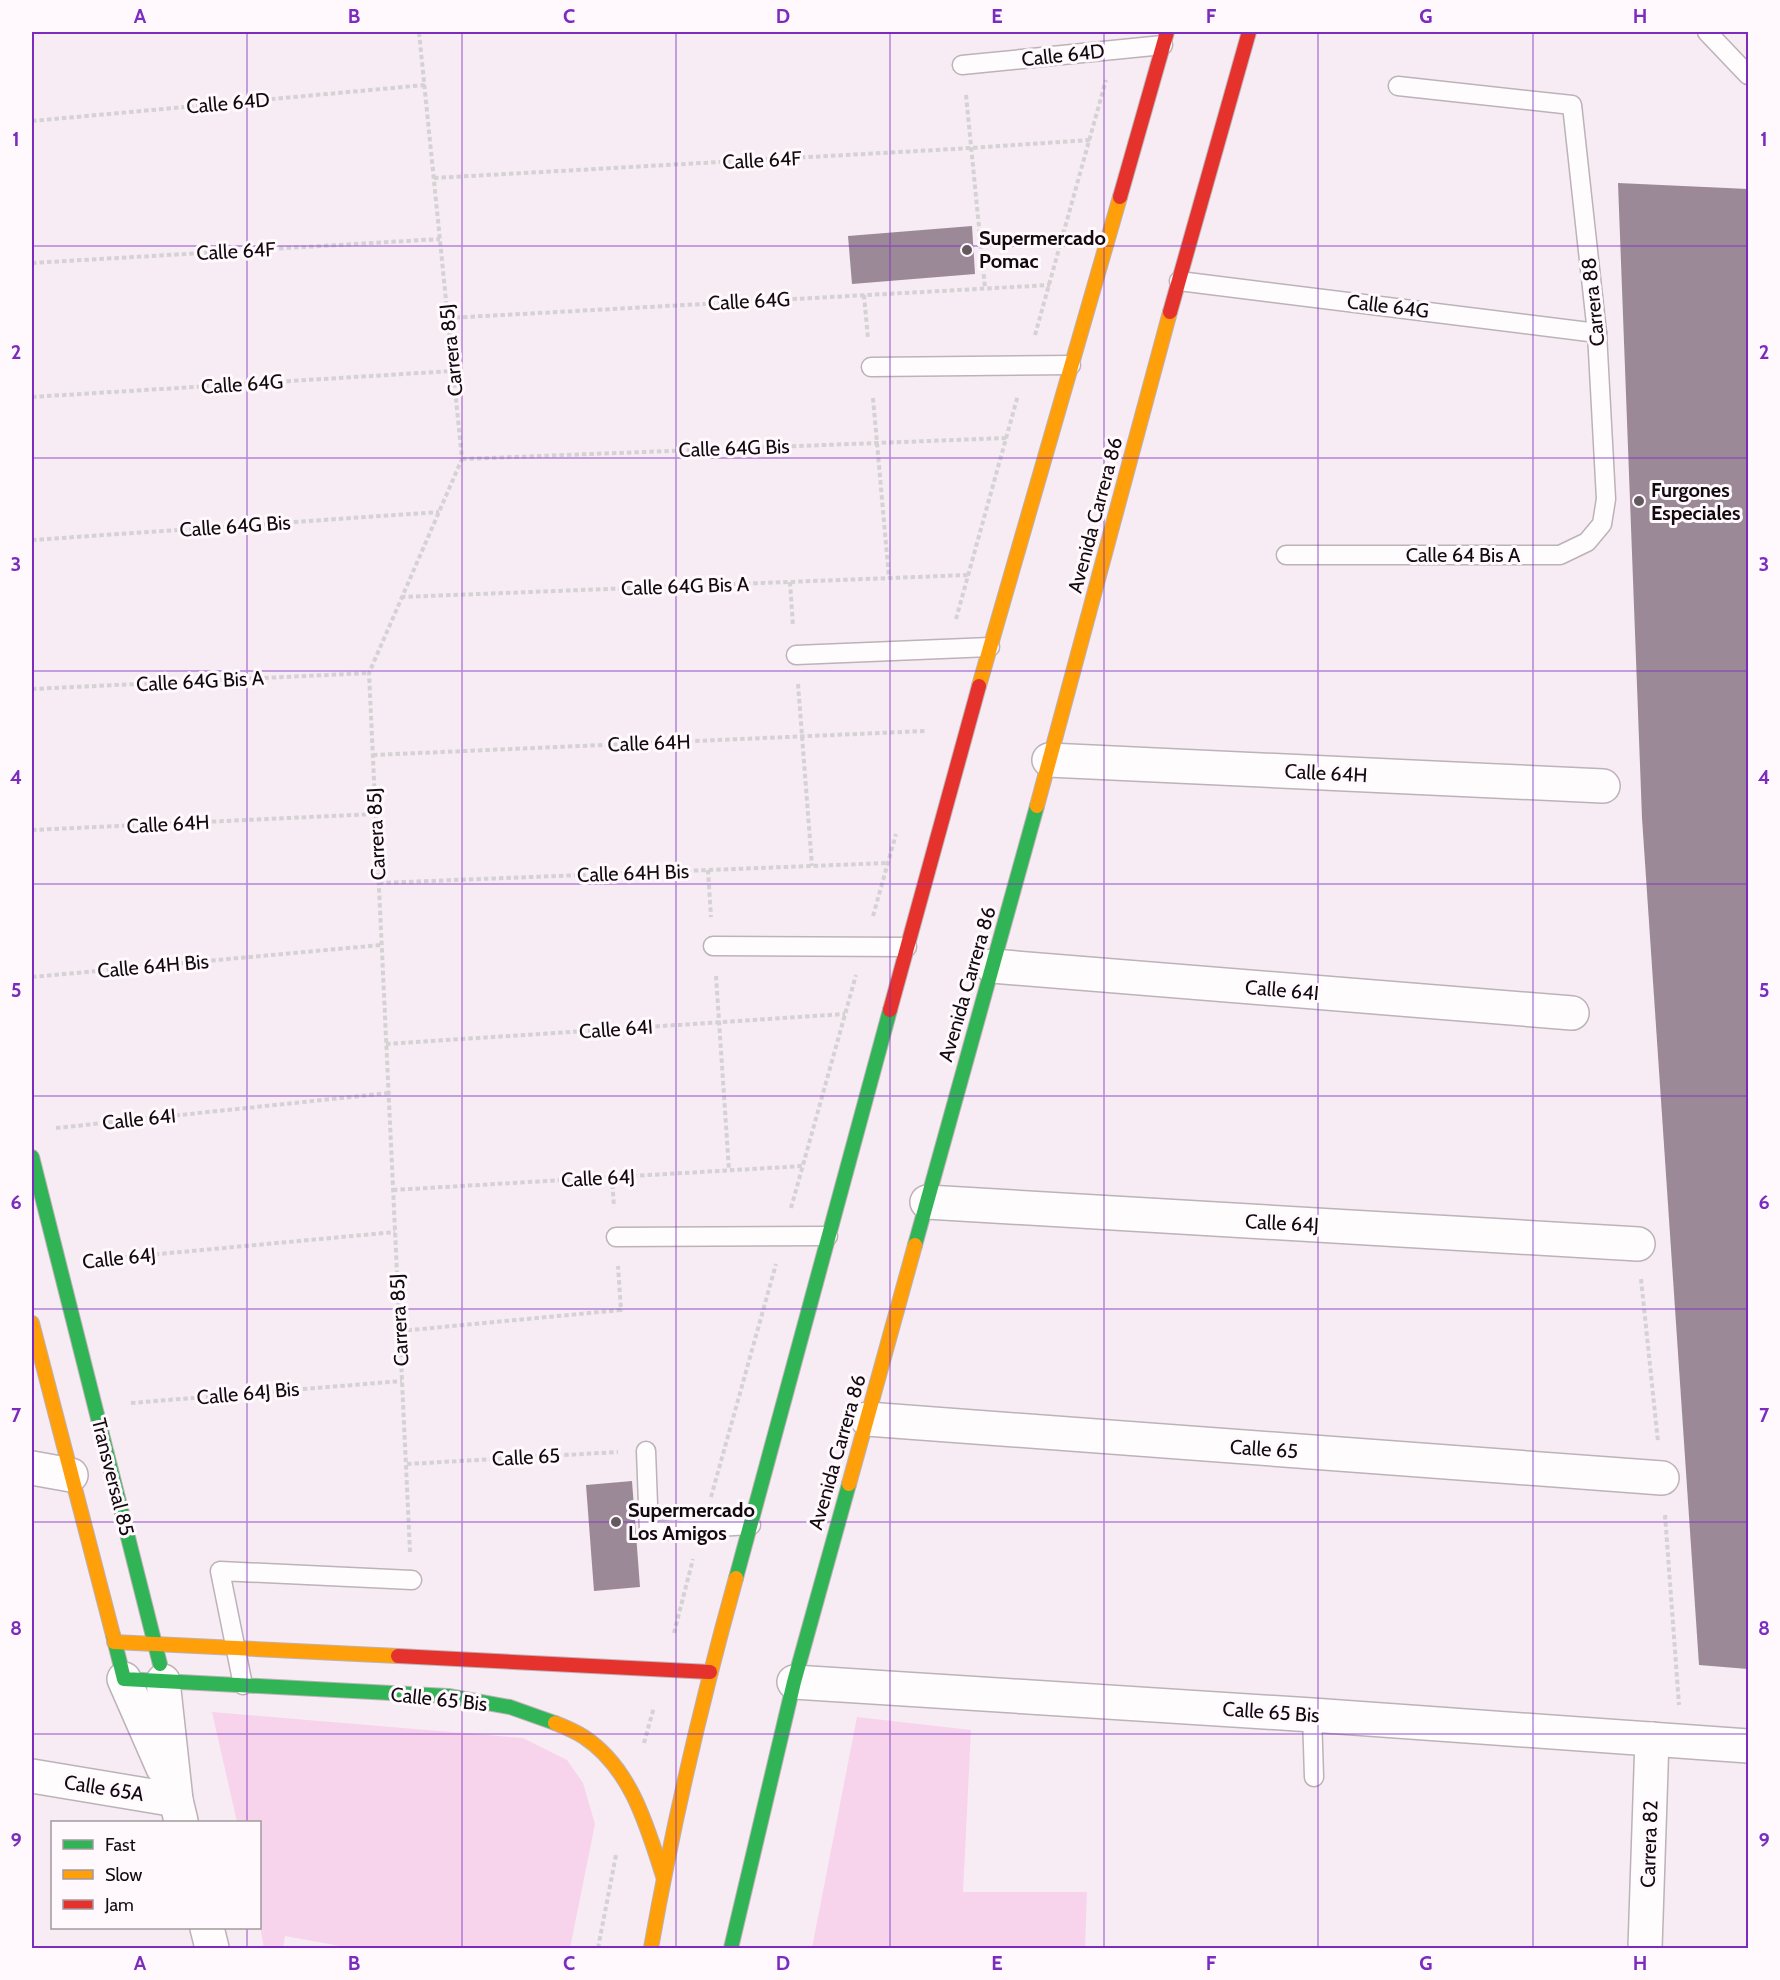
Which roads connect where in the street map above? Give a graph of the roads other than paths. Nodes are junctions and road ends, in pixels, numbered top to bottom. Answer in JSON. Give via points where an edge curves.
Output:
{"nodes":[{"id":1,"x":1250,"y":32,"type":"edge"},
{"id":2,"x":1707,"y":32,"type":"edge"},
{"id":3,"x":1165,"y":38,"type":"edge"},
{"id":4,"x":962,"y":65,"type":"road end"},
{"id":5,"x":1749,"y":75,"type":"edge"},
{"id":6,"x":1398,"y":86,"type":"dead end"},
{"id":7,"x":1179,"y":281,"type":"junction"},
{"id":8,"x":1597,"y":333,"type":"junction"},
{"id":9,"x":1071,"y":365,"type":"junction"},
{"id":10,"x":871,"y":367,"type":"road end"},
{"id":11,"x":1606,"y":499,"type":"joint"},
{"id":12,"x":1286,"y":555,"type":"dead end"},
{"id":13,"x":990,"y":647,"type":"junction"},
{"id":14,"x":796,"y":655,"type":"road end"},
{"id":15,"x":1049,"y":760,"type":"junction"},
{"id":16,"x":1603,"y":786,"type":"dead end"},
{"id":17,"x":713,"y":946,"type":"road end"},
{"id":18,"x":907,"y":947,"type":"junction"},
{"id":19,"x":992,"y":966,"type":"junction"},
{"id":20,"x":1572,"y":1013,"type":"dead end"},
{"id":21,"x":32,"y":1157,"type":"edge"},
{"id":22,"x":927,"y":1202,"type":"junction"},
{"id":23,"x":828,"y":1236,"type":"junction"},
{"id":24,"x":616,"y":1237,"type":"dead end"},
{"id":25,"x":1638,"y":1245,"type":"dead end"},
{"id":26,"x":32,"y":1323,"type":"edge"},
{"id":27,"x":867,"y":1419,"type":"junction"},
{"id":28,"x":646,"y":1451,"type":"road end"},
{"id":29,"x":32,"y":1468,"type":"edge"},
{"id":30,"x":71,"y":1475,"type":"junction"},
{"id":31,"x":1662,"y":1479,"type":"dead end"},
{"id":32,"x":751,"y":1525,"type":"junction"},
{"id":33,"x":412,"y":1580,"type":"road end"},
{"id":34,"x":114,"y":1642,"type":"junction"},
{"id":35,"x":155,"y":1644,"type":"junction"},
{"id":36,"x":235,"y":1648,"type":"junction"},
{"id":37,"x":710,"y":1671,"type":"junction"},
{"id":38,"x":124,"y":1679,"type":"junction"},
{"id":39,"x":164,"y":1681,"type":"junction"},
{"id":40,"x":794,"y":1682,"type":"junction"},
{"id":41,"x":243,"y":1685,"type":"junction"},
{"id":42,"x":1312,"y":1715,"type":"junction"},
{"id":43,"x":1652,"y":1739,"type":"junction"},
{"id":44,"x":1749,"y":1746,"type":"edge"},
{"id":45,"x":32,"y":1776,"type":"edge"},
{"id":46,"x":1314,"y":1777,"type":"dead end"},
{"id":47,"x":179,"y":1811,"type":"edge"},
{"id":48,"x":663,"y":1876,"type":"junction"},
{"id":49,"x":207,"y":1929,"type":"edge"},
{"id":50,"x":212,"y":1948,"type":"edge"},
{"id":51,"x":651,"y":1948,"type":"edge"},
{"id":52,"x":731,"y":1948,"type":"edge"},
{"id":53,"x":1645,"y":1948,"type":"edge"}],
"edges":[{"from":1,"to":7,"type":"main road","name":"Avenida Carrera 86"},
{"from":2,"to":5,"type":"lane"},
{"from":3,"to":4,"type":"lane","name":"Calle 64D"},
{"from":3,"to":9,"type":"main road"},
{"from":6,"to":8,"type":"lane","name":"Carrera 88","via":[[1572,105]]},
{"from":7,"to":8,"type":"lane","name":"Calle 64G"},
{"from":7,"to":15,"type":"main road","name":"Avenida Carrera 86"},
{"from":8,"to":11,"type":"lane","name":"Carrera 88"},
{"from":9,"to":10,"type":"lane"},
{"from":9,"to":13,"type":"main road"},
{"from":11,"to":12,"type":"lane","name":"Calle 64 Bis A","via":[[1602,524],[1587,542],[1560,555]]},
{"from":13,"to":14,"type":"lane"},
{"from":13,"to":18,"type":"main road"},
{"from":15,"to":16,"type":"street","name":"Calle 64H"},
{"from":15,"to":19,"type":"main road","name":"Avenida Carrera 86"},
{"from":17,"to":18,"type":"lane"},
{"from":18,"to":23,"type":"main road"},
{"from":19,"to":20,"type":"street","name":"Calle 64I"},
{"from":19,"to":22,"type":"main road","name":"Avenida Carrera 86"},
{"from":21,"to":35,"type":"main road","name":"Transversal 85"},
{"from":22,"to":25,"type":"street","name":"Calle 64J"},
{"from":22,"to":27,"type":"main road","name":"Avenida Carrera 86"},
{"from":23,"to":24,"type":"lane"},
{"from":23,"to":32,"type":"main road"},
{"from":26,"to":30,"type":"main road","name":"Transversal 85"},
{"from":27,"to":31,"type":"street","name":"Calle 65"},
{"from":27,"to":40,"type":"main road","name":"Avenida Carrera 86"},
{"from":28,"to":32,"type":"lane","via":[[649,1531]]},
{"from":29,"to":30,"type":"street"},
{"from":30,"to":34,"type":"main road","name":"Transversal 85"},
{"from":32,"to":37,"type":"main road"},
{"from":33,"to":36,"type":"lane","via":[[220,1571]]},
{"from":34,"to":35,"type":"main road","name":"Calle 65 Bis"},
{"from":34,"to":38,"type":"main road","name":"Transversal 85"},
{"from":35,"to":36,"type":"main road","name":"Calle 65 Bis"},
{"from":35,"to":39,"type":"main road","name":"Transversal 85"},
{"from":36,"to":37,"type":"main road","name":"Calle 65 Bis"},
{"from":36,"to":41,"type":"lane"},
{"from":37,"to":48,"type":"main road"},
{"from":38,"to":39,"type":"main road","name":"Calle 65 Bis"},
{"from":38,"to":47,"type":"street","name":"Transversal 85"},
{"from":39,"to":41,"type":"main road","name":"Calle 65 Bis"},
{"from":39,"to":47,"type":"street","name":"Transversal 85"},
{"from":40,"to":42,"type":"street","name":"Calle 65 Bis"},
{"from":40,"to":52,"type":"main road","name":"Avenida Carrera 86"},
{"from":41,"to":48,"type":"main road","name":"Calle 65 Bis","via":[[486,1702],[552,1720],[586,1739],[613,1764],[632,1790]]},
{"from":42,"to":43,"type":"street","name":"Calle 65 Bis"},
{"from":42,"to":46,"type":"lane"},
{"from":43,"to":44,"type":"street","name":"Calle 65 Bis"},
{"from":43,"to":53,"type":"street","name":"Carrera 82"},
{"from":45,"to":47,"type":"street","name":"Calle 65A"},
{"from":48,"to":51,"type":"main road"},
{"from":49,"to":50,"type":"street"}]}
